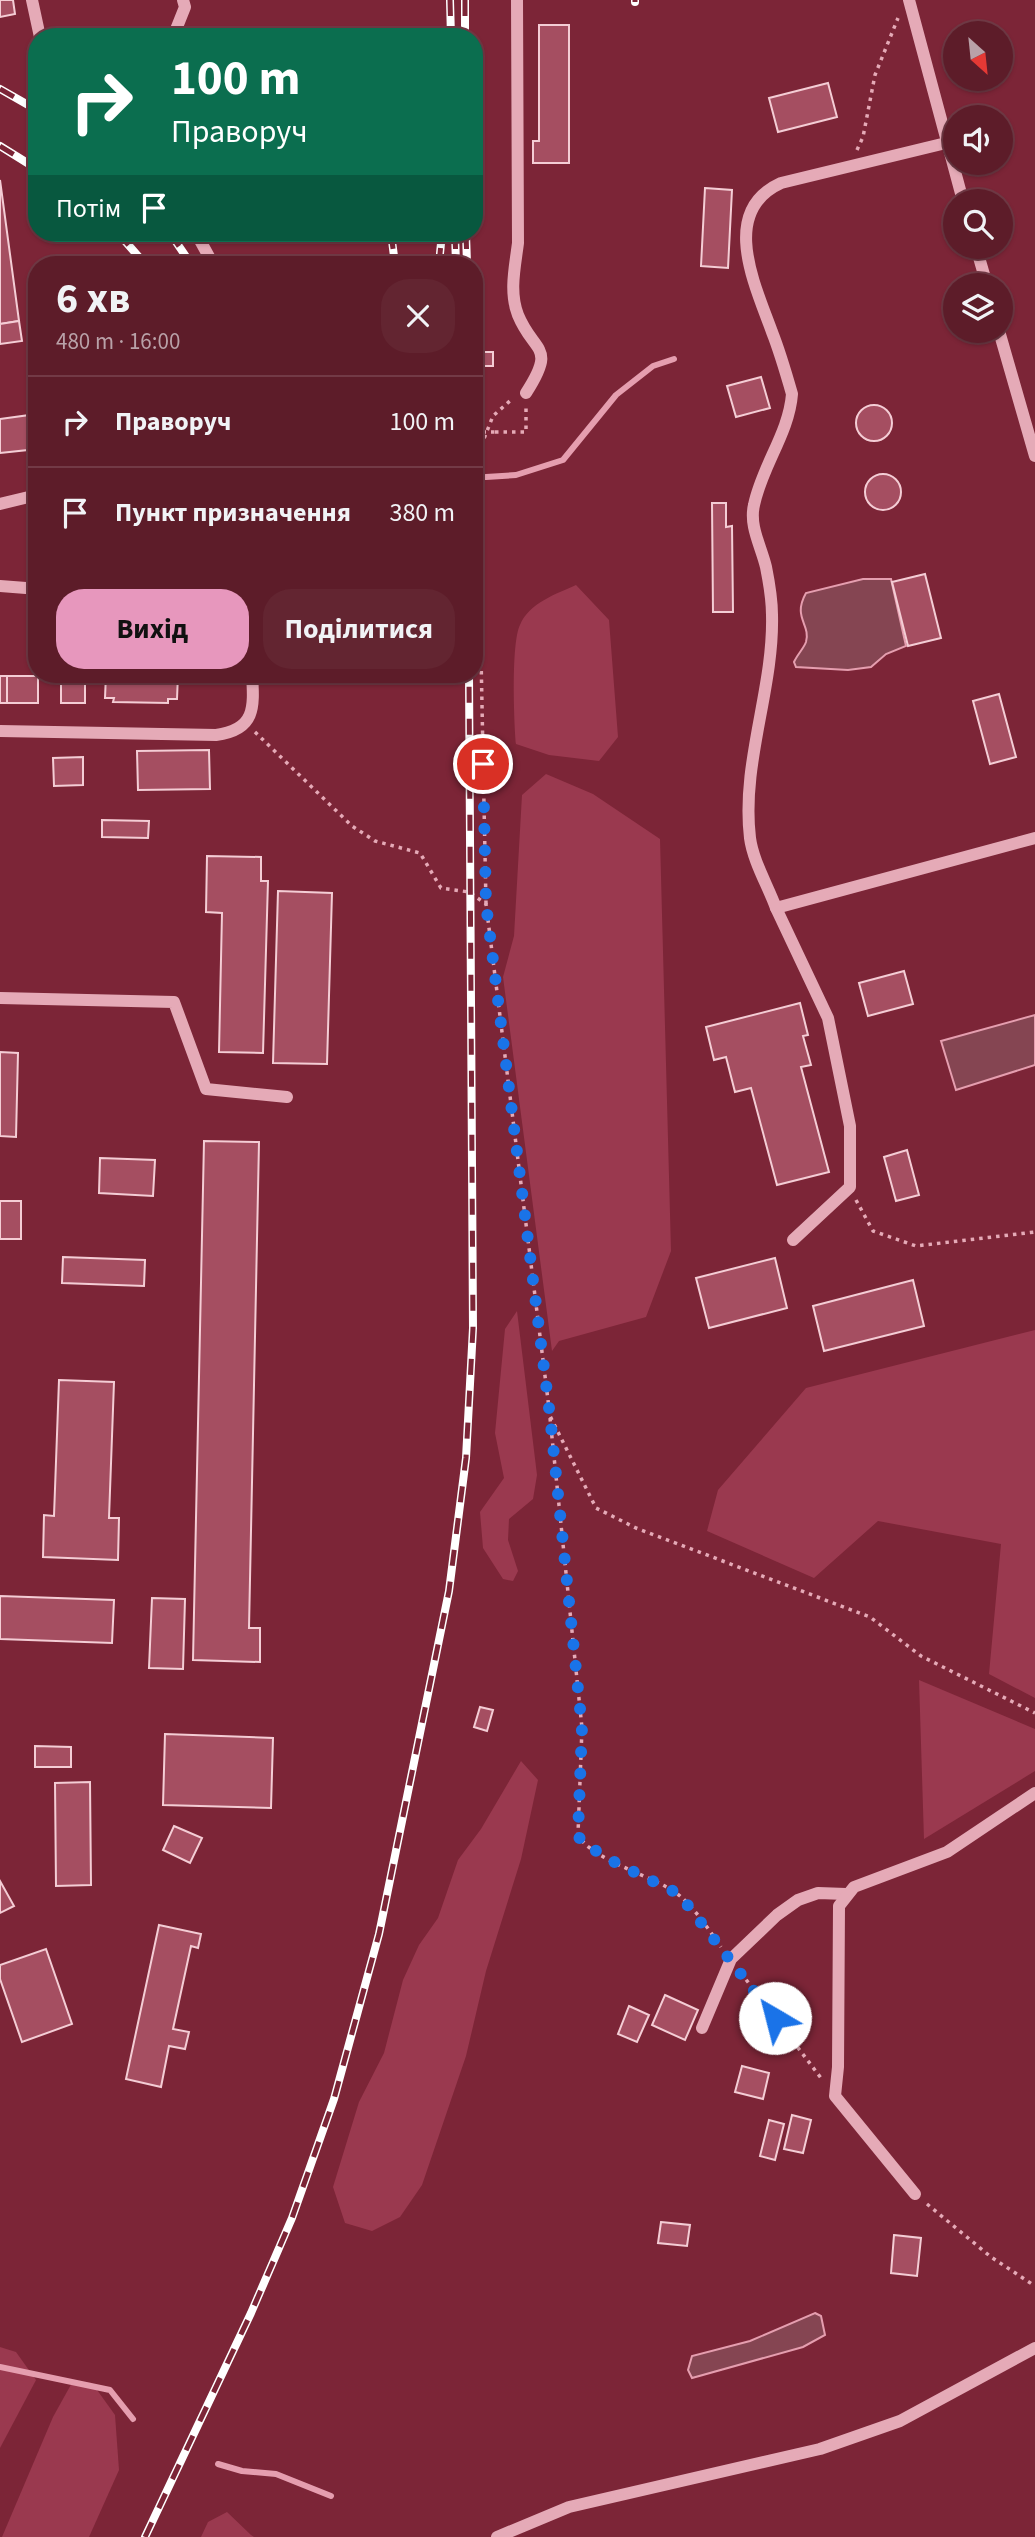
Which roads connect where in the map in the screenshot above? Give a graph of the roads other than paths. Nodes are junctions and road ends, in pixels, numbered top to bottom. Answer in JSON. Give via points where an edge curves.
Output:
{"nodes":[{"id":1,"x":32,"y":0,"type":"edge"},
{"id":2,"x":183,"y":0,"type":"edge"},
{"id":3,"x":517,"y":0,"type":"edge"},
{"id":4,"x":909,"y":0,"type":"edge"},
{"id":5,"x":38,"y":28,"type":"edge"},
{"id":6,"x":177,"y":28,"type":"edge"},
{"id":7,"x":943,"y":131,"type":"edge"},
{"id":8,"x":943,"y":144,"type":"edge"},
{"id":9,"x":1002,"y":343,"type":"edge"},
{"id":10,"x":526,"y":393,"type":"road end"},
{"id":11,"x":1035,"y":456,"type":"edge"},
{"id":12,"x":28,"y":497,"type":"edge"},
{"id":13,"x":0,"y":504,"type":"edge"},
{"id":14,"x":0,"y":586,"type":"edge"},
{"id":15,"x":26,"y":588,"type":"dead end"},
{"id":16,"x":253,"y":683,"type":"edge"},
{"id":17,"x":0,"y":731,"type":"edge"},
{"id":18,"x":1035,"y":838,"type":"edge"},
{"id":19,"x":776,"y":908,"type":"junction"},
{"id":20,"x":0,"y":998,"type":"edge"},
{"id":21,"x":287,"y":1097,"type":"dead end"},
{"id":22,"x":793,"y":1240,"type":"dead end"},
{"id":23,"x":1035,"y":1793,"type":"edge"},
{"id":24,"x":846,"y":1894,"type":"junction"},
{"id":25,"x":702,"y":2028,"type":"dead end"},
{"id":26,"x":915,"y":2194,"type":"road end"},
{"id":27,"x":1035,"y":2347,"type":"edge"},
{"id":28,"x":496,"y":2537,"type":"edge"}],
"edges":[{"from":1,"to":5,"type":"street"},
{"from":2,"to":6,"type":"street","via":[[185,7]]},
{"from":3,"to":10,"type":"street","via":[[518,243],[512,281],[518,315],[542,349],[540,372]]},
{"from":4,"to":7,"type":"street"},
{"from":8,"to":19,"type":"street","via":[[781,183],[764,190],[747,224],[745,249],[792,394],[791,413],[753,507],[772,614],[768,674],[751,765],[750,839]]},
{"from":9,"to":11,"type":"street"},
{"from":12,"to":13,"type":"street"},
{"from":14,"to":15,"type":"street"},
{"from":16,"to":17,"type":"street","via":[[253,711],[233,733]]},
{"from":18,"to":19,"type":"street"},
{"from":19,"to":22,"type":"street","via":[[828,1018],[850,1126],[850,1188]]},
{"from":20,"to":21,"type":"street","via":[[174,1002],[206,1089]]},
{"from":23,"to":24,"type":"street","via":[[947,1852]]},
{"from":24,"to":25,"type":"street","via":[[818,1893],[797,1900],[776,1915],[731,1959]]},
{"from":24,"to":26,"type":"street","via":[[838,1917],[835,2096]]},
{"from":27,"to":28,"type":"street","via":[[900,2421],[820,2449],[569,2507]]}]}
